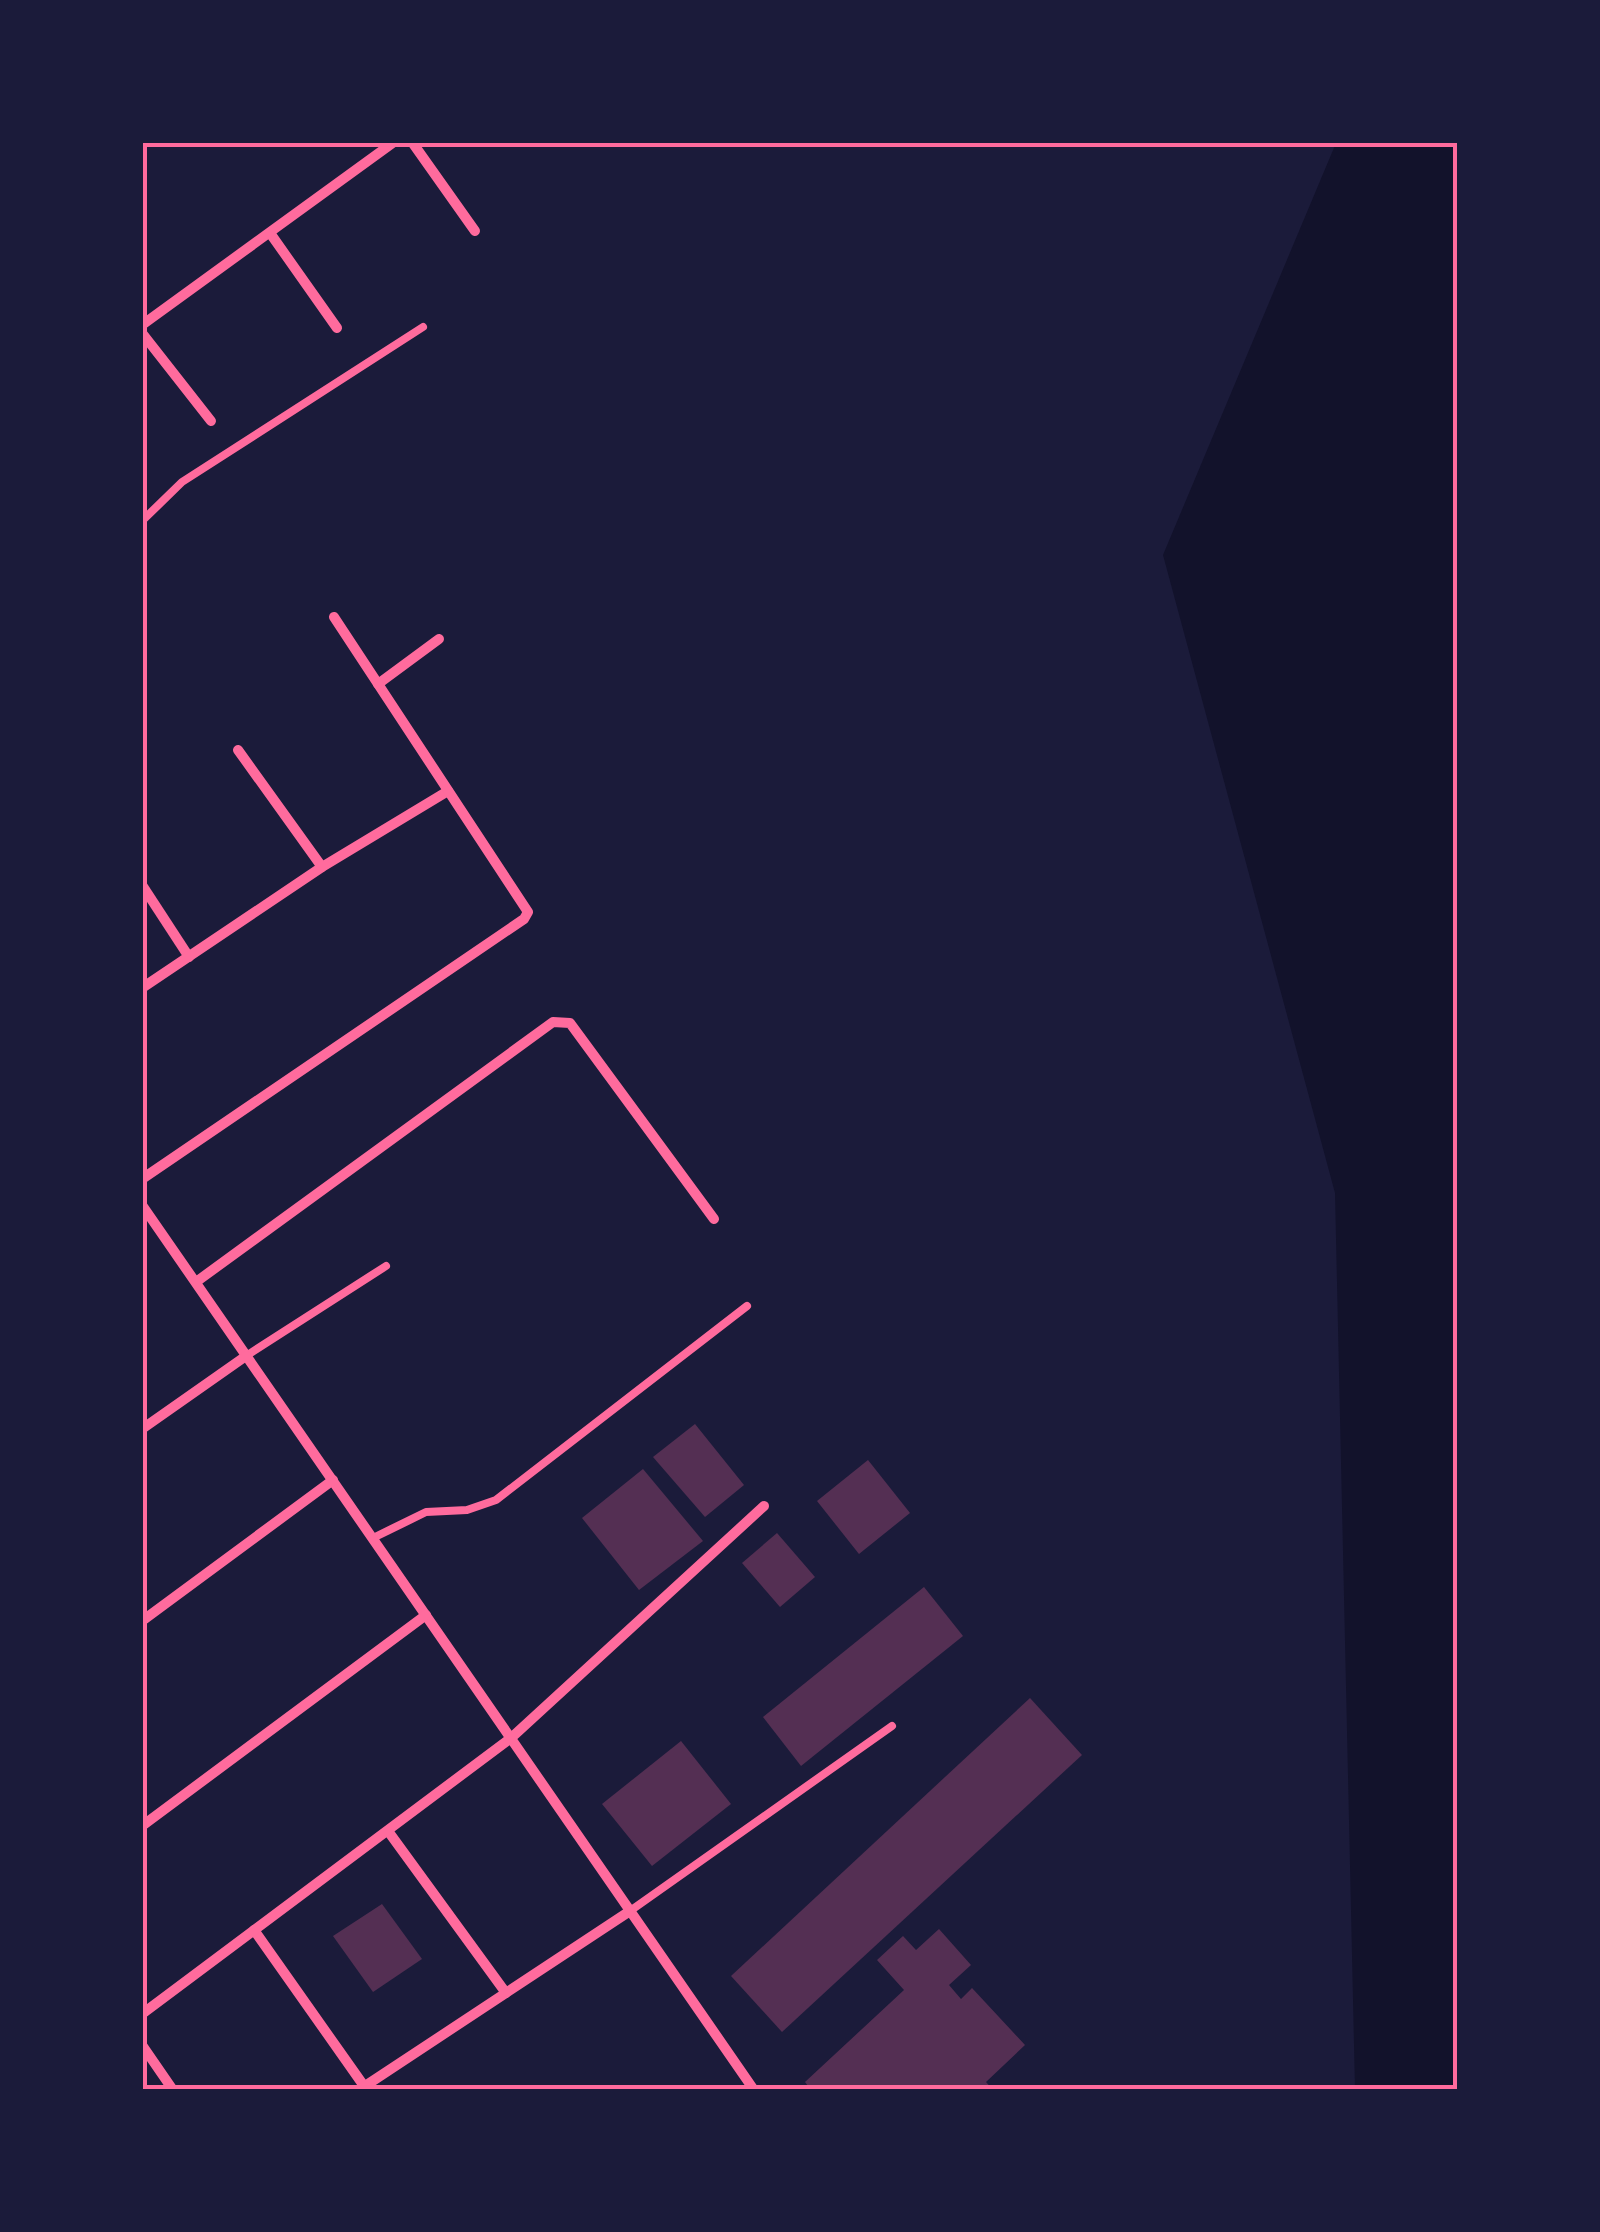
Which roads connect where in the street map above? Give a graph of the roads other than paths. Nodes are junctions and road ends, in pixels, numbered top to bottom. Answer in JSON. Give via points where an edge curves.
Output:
{"nodes":[{"id":1,"x":394,"y":142,"type":"edge"},
{"id":2,"x":412,"y":142,"type":"edge"},
{"id":3,"x":475,"y":232,"type":"dead end"},
{"id":4,"x":270,"y":233,"type":"junction"},
{"id":5,"x":142,"y":326,"type":"edge"},
{"id":6,"x":423,"y":326,"type":"dead end"},
{"id":7,"x":337,"y":328,"type":"dead end"},
{"id":8,"x":142,"y":334,"type":"edge"},
{"id":9,"x":211,"y":421,"type":"dead end"},
{"id":10,"x":142,"y":521,"type":"edge"},
{"id":11,"x":334,"y":616,"type":"dead end"},
{"id":12,"x":439,"y":638,"type":"dead end"},
{"id":13,"x":378,"y":684,"type":"junction"},
{"id":14,"x":238,"y":750,"type":"dead end"},
{"id":15,"x":448,"y":791,"type":"junction"},
{"id":16,"x":322,"y":867,"type":"junction"},
{"id":17,"x":142,"y":885,"type":"edge"},
{"id":18,"x":189,"y":957,"type":"junction"},
{"id":19,"x":142,"y":988,"type":"edge"},
{"id":20,"x":142,"y":1179,"type":"edge"},
{"id":21,"x":142,"y":1205,"type":"edge"},
{"id":22,"x":714,"y":1219,"type":"dead end"},
{"id":23,"x":154,"y":1223,"type":"junction"},
{"id":24,"x":142,"y":1231,"type":"edge"},
{"id":25,"x":386,"y":1266,"type":"dead end"},
{"id":26,"x":196,"y":1282,"type":"junction"},
{"id":27,"x":747,"y":1306,"type":"dead end"},
{"id":28,"x":246,"y":1356,"type":"junction"},
{"id":29,"x":142,"y":1429,"type":"edge"},
{"id":30,"x":333,"y":1480,"type":"junction"},
{"id":31,"x":764,"y":1506,"type":"dead end"},
{"id":32,"x":373,"y":1538,"type":"junction"},
{"id":33,"x":426,"y":1615,"type":"junction"},
{"id":34,"x":142,"y":1622,"type":"edge"},
{"id":35,"x":892,"y":1726,"type":"dead end"},
{"id":36,"x":511,"y":1738,"type":"junction"},
{"id":37,"x":142,"y":1826,"type":"edge"},
{"id":38,"x":388,"y":1831,"type":"junction"},
{"id":39,"x":630,"y":1911,"type":"junction"},
{"id":40,"x":254,"y":1930,"type":"junction"},
{"id":41,"x":506,"y":1993,"type":"junction"},
{"id":42,"x":142,"y":2014,"type":"edge"},
{"id":43,"x":142,"y":2045,"type":"edge"},
{"id":44,"x":362,"y":2088,"type":"edge"},
{"id":45,"x":172,"y":2090,"type":"edge"},
{"id":46,"x":754,"y":2090,"type":"edge"}],
"edges":[{"from":1,"to":4,"type":"street"},
{"from":2,"to":3,"type":"street"},
{"from":4,"to":5,"type":"street"},
{"from":4,"to":7,"type":"street"},
{"from":6,"to":10,"type":"lane","via":[[182,482]]},
{"from":8,"to":9,"type":"street"},
{"from":11,"to":13,"type":"street"},
{"from":12,"to":13,"type":"street"},
{"from":13,"to":15,"type":"street"},
{"from":14,"to":16,"type":"street"},
{"from":15,"to":16,"type":"street"},
{"from":15,"to":20,"type":"street","via":[[528,912],[524,920]]},
{"from":16,"to":18,"type":"street"},
{"from":17,"to":18,"type":"street"},
{"from":18,"to":19,"type":"street"},
{"from":21,"to":23,"type":"street"},
{"from":22,"to":26,"type":"street","via":[[570,1023],[553,1022]]},
{"from":23,"to":24,"type":"street"},
{"from":23,"to":26,"type":"street"},
{"from":25,"to":28,"type":"lane"},
{"from":26,"to":28,"type":"street"},
{"from":27,"to":32,"type":"lane","via":[[496,1500],[426,1512]]},
{"from":28,"to":29,"type":"street"},
{"from":28,"to":30,"type":"street"},
{"from":30,"to":32,"type":"street"},
{"from":30,"to":34,"type":"street"},
{"from":31,"to":36,"type":"street"},
{"from":32,"to":33,"type":"street"},
{"from":33,"to":36,"type":"street"},
{"from":33,"to":37,"type":"street"},
{"from":35,"to":39,"type":"lane"},
{"from":36,"to":38,"type":"street"},
{"from":36,"to":39,"type":"street"},
{"from":38,"to":40,"type":"street"},
{"from":38,"to":41,"type":"street"},
{"from":39,"to":41,"type":"street"},
{"from":39,"to":46,"type":"street"},
{"from":40,"to":42,"type":"street"},
{"from":40,"to":44,"type":"street"},
{"from":41,"to":44,"type":"street"},
{"from":43,"to":45,"type":"street"}]}
